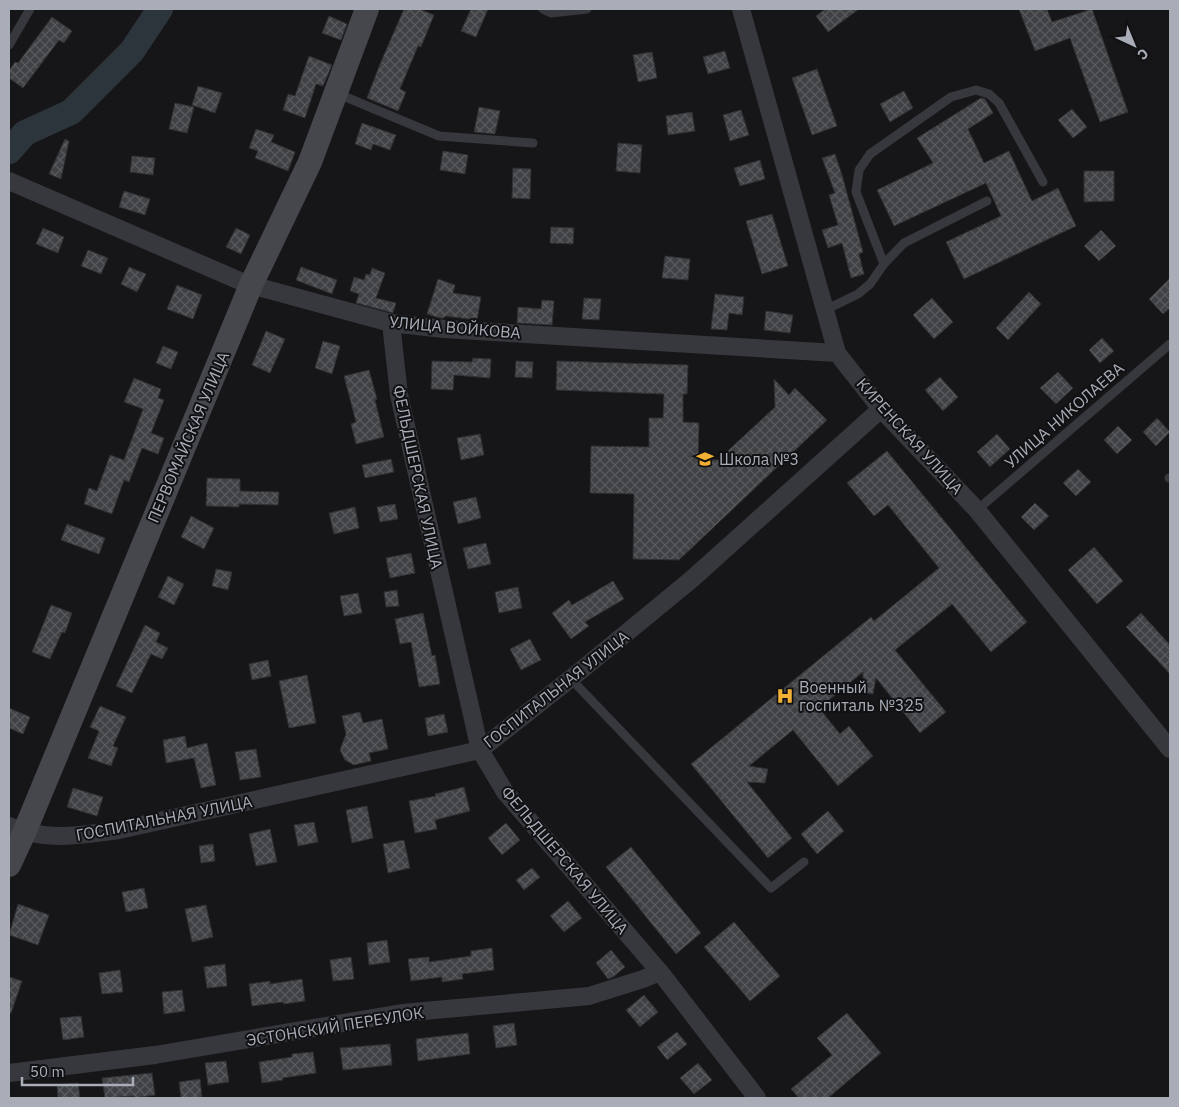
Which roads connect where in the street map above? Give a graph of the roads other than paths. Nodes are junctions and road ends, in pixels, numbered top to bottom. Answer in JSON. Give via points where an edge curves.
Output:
{"nodes":[{"id":1,"x":30,"y":9,"type":"edge"},
{"id":2,"x":367,"y":9,"type":"edge"},
{"id":3,"x":543,"y":9,"type":"edge"},
{"id":4,"x":587,"y":9,"type":"edge"},
{"id":5,"x":741,"y":9,"type":"edge"},
{"id":6,"x":9,"y":45,"type":"edge"},
{"id":7,"x":336,"y":93,"type":"junction"},
{"id":8,"x":533,"y":143,"type":"dead end"},
{"id":9,"x":9,"y":182,"type":"edge"},
{"id":10,"x":1042,"y":182,"type":"dead end"},
{"id":11,"x":987,"y":201,"type":"dead end"},
{"id":12,"x":884,"y":264,"type":"junction"},
{"id":13,"x":251,"y":285,"type":"junction"},
{"id":14,"x":825,"y":310,"type":"junction"},
{"id":15,"x":391,"y":324,"type":"junction"},
{"id":16,"x":1170,"y":344,"type":"edge"},
{"id":17,"x":837,"y":353,"type":"junction"},
{"id":18,"x":881,"y":409,"type":"junction"},
{"id":19,"x":976,"y":510,"type":"junction"},
{"id":20,"x":570,"y":679,"type":"junction"},
{"id":21,"x":1170,"y":749,"type":"edge"},
{"id":22,"x":480,"y":750,"type":"junction"},
{"id":23,"x":16,"y":829,"type":"edge"},
{"id":24,"x":804,"y":862,"type":"dead end"},
{"id":25,"x":9,"y":865,"type":"edge"},
{"id":26,"x":660,"y":972,"type":"junction"},
{"id":27,"x":9,"y":1073,"type":"edge"},
{"id":28,"x":757,"y":1098,"type":"edge"}],
"edges":[{"from":1,"to":6,"type":"lane"},
{"from":2,"to":7,"type":"street","name":"ПЕРВОМАЙСКАЯ УЛИЦА"},
{"from":3,"to":4,"type":"lane","via":[[552,13]]},
{"from":5,"to":14,"type":"street","name":"КИРЕНСКАЯ УЛИЦА"},
{"from":7,"to":8,"type":"lane","via":[[439,136]]},
{"from":7,"to":13,"type":"street","name":"ПЕРВОМАЙСКАЯ УЛИЦА","via":[[310,162]]},
{"from":9,"to":13,"type":"street","name":"УЛИЦА ВОЙКОВА"},
{"from":10,"to":12,"type":"lane","via":[[999,104],[989,94],[976,90],[951,97],[870,154],[859,170],[856,192]]},
{"from":11,"to":12,"type":"lane","via":[[904,244]]},
{"from":12,"to":14,"type":"lane","via":[[870,284],[858,294]]},
{"from":13,"to":15,"type":"street","name":"УЛИЦА ВОЙКОВА"},
{"from":13,"to":23,"type":"street","name":"ПЕРВОМАЙСКАЯ УЛИЦА"},
{"from":14,"to":17,"type":"street","name":"КИРЕНСКАЯ УЛИЦА"},
{"from":15,"to":17,"type":"street","name":"УЛИЦА ВОЙКОВА"},
{"from":15,"to":22,"type":"street","name":"ФЕЛЬДШЕРСКАЯ УЛИЦА","via":[[399,395]]},
{"from":16,"to":19,"type":"lane","name":"УЛИЦА НИКОЛАЕВА"},
{"from":17,"to":18,"type":"street","name":"КИРЕНСКАЯ УЛИЦА"},
{"from":18,"to":19,"type":"street","name":"КИРЕНСКАЯ УЛИЦА"},
{"from":18,"to":20,"type":"street","name":"ГОСПИТАЛЬНАЯ УЛИЦА","via":[[692,579]]},
{"from":19,"to":21,"type":"street","name":"КИРЕНСКАЯ УЛИЦА"},
{"from":20,"to":22,"type":"street","name":"ГОСПИТАЛЬНАЯ УЛИЦА"},
{"from":20,"to":24,"type":"lane","via":[[771,888]]},
{"from":22,"to":23,"type":"street","name":"ГОСПИТАЛЬНАЯ УЛИЦА","via":[[119,830],[63,837]]},
{"from":22,"to":26,"type":"street","name":"ФЕЛЬДШЕРСКАЯ УЛИЦА","via":[[505,792]]},
{"from":23,"to":25,"type":"street","name":"ПЕРВОМАЙСКАЯ УЛИЦА"},
{"from":26,"to":27,"type":"street","name":"ЭСТОНСКИЙ ПЕРЕУЛОК","via":[[589,996],[402,1013],[155,1055]]},
{"from":26,"to":28,"type":"street","name":"ФЕЛЬДШЕРСКАЯ УЛИЦА"}]}
